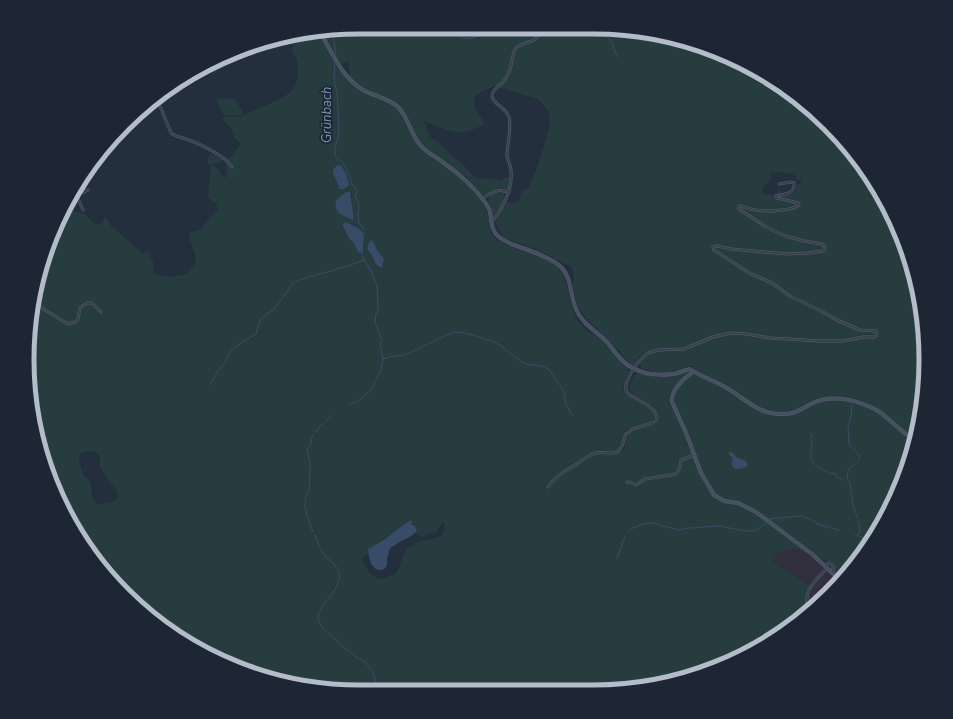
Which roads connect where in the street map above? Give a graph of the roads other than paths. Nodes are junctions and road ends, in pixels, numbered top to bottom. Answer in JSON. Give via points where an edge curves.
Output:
{"nodes":[{"id":1,"x":539,"y":34,"type":"edge"},
{"id":2,"x":323,"y":36,"type":"edge"},
{"id":3,"x":159,"y":103,"type":"edge"},
{"id":4,"x":232,"y":167,"type":"dead end"},
{"id":5,"x":780,"y":184,"type":"dead end"},
{"id":6,"x":88,"y":190,"type":"dead end"},
{"id":7,"x":81,"y":192,"type":"edge"},
{"id":8,"x":509,"y":192,"type":"junction"},
{"id":9,"x":77,"y":198,"type":"edge"},
{"id":10,"x":482,"y":198,"type":"junction"},
{"id":11,"x":83,"y":210,"type":"dead end"},
{"id":12,"x":491,"y":222,"type":"junction"},
{"id":13,"x":39,"y":305,"type":"edge"},
{"id":14,"x":102,"y":312,"type":"dead end"},
{"id":15,"x":633,"y":369,"type":"junction"},
{"id":16,"x":693,"y":371,"type":"junction"},
{"id":17,"x":910,"y":437,"type":"edge"},
{"id":18,"x":694,"y":455,"type":"junction"},
{"id":19,"x":627,"y":482,"type":"dead end"},
{"id":20,"x":548,"y":487,"type":"dead end"},
{"id":21,"x":826,"y":567,"type":"junction"},
{"id":22,"x":833,"y":573,"type":"junction"},
{"id":23,"x":837,"y":575,"type":"edge"},
{"id":24,"x":836,"y":576,"type":"edge"},
{"id":25,"x":807,"y":605,"type":"edge"}],
"edges":[{"from":1,"to":8,"type":"street","via":[[517,47],[510,71],[492,94],[509,117],[507,157],[512,173]]},
{"from":2,"to":10,"type":"main road","via":[[348,78],[363,90],[390,101],[397,107],[404,114],[422,148],[459,174]]},
{"from":3,"to":4,"type":"street","via":[[171,133],[215,153]]},
{"from":5,"to":15,"type":"street","via":[[791,182],[795,185],[788,194],[776,196],[777,198],[799,205],[784,210],[758,210],[741,206],[739,209],[785,236],[822,244],[825,249],[788,254],[717,246],[714,246],[714,250],[790,296],[860,330],[876,331],[876,336],[820,341],[731,333],[713,336],[684,349],[648,353]]},
{"from":6,"to":7,"type":"street"},
{"from":8,"to":10,"type":"street","via":[[498,190]]},
{"from":8,"to":12,"type":"street"},
{"from":9,"to":11,"type":"street"},
{"from":10,"to":12,"type":"main road","via":[[490,212]]},
{"from":12,"to":15,"type":"main road","via":[[496,235],[506,243],[540,255],[561,267],[566,273],[572,299],[583,321]]},
{"from":13,"to":14,"type":"street","via":[[68,324],[76,322],[80,308],[87,303],[92,303]]},
{"from":15,"to":16,"type":"main road","via":[[663,375],[688,369]]},
{"from":15,"to":20,"type":"street","via":[[626,384],[626,391],[648,405],[654,411],[656,420],[626,434],[618,452],[596,452],[566,471]]},
{"from":16,"to":17,"type":"main road","via":[[769,413],[793,414],[820,400],[854,401],[874,408]]},
{"from":16,"to":18,"type":"main road","via":[[681,382],[671,399]]},
{"from":18,"to":19,"type":"street","via":[[681,460],[676,474],[645,479],[636,486]]},
{"from":18,"to":21,"type":"main road","via":[[701,474],[714,495],[756,512]]},
{"from":21,"to":22,"type":"main road"},
{"from":21,"to":22,"type":"street","via":[[828,563],[831,564]]},
{"from":21,"to":25,"type":"street","via":[[809,589]]},
{"from":22,"to":23,"type":"street"},
{"from":22,"to":24,"type":"main road"}]}
